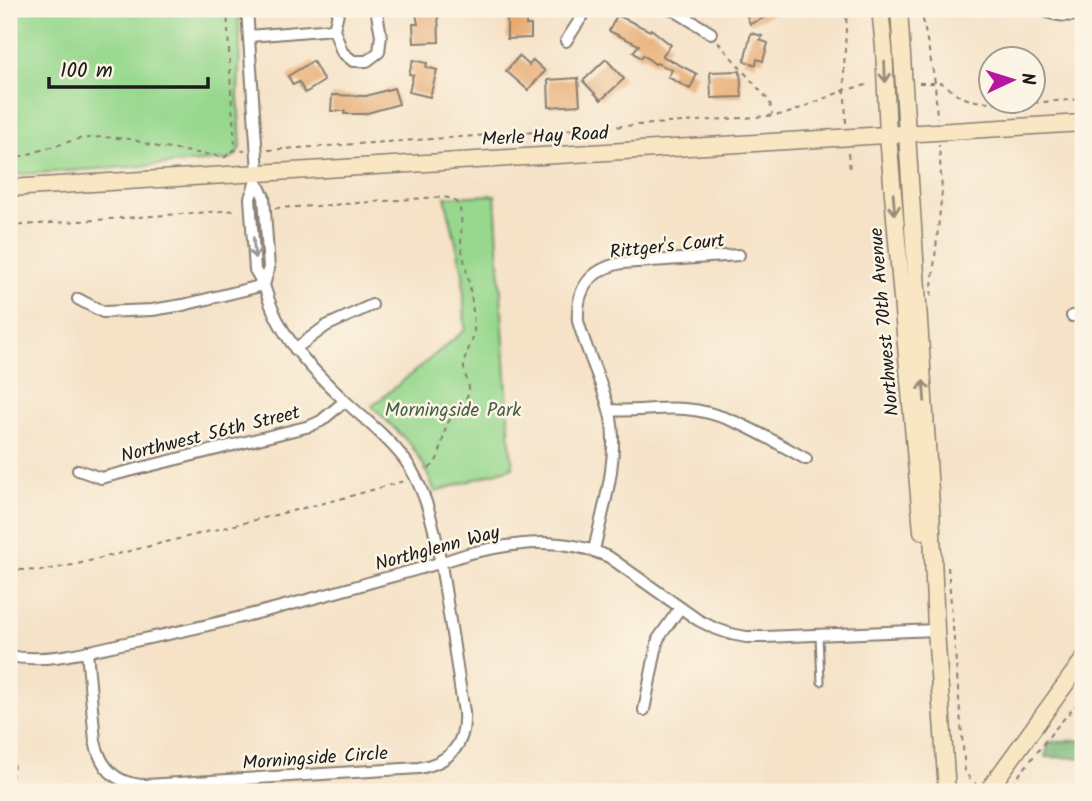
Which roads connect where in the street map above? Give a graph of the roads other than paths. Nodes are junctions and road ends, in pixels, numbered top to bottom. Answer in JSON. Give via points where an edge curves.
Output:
{"nodes":[{"id":1,"x":247,"y":9,"type":"edge"},
{"id":2,"x":339,"y":9,"type":"edge"},
{"id":3,"x":376,"y":9,"type":"edge"},
{"id":4,"x":587,"y":9,"type":"edge"},
{"id":5,"x":672,"y":9,"type":"edge"},
{"id":6,"x":880,"y":9,"type":"edge"},
{"id":7,"x":898,"y":9,"type":"edge"},
{"id":8,"x":1041,"y":9,"type":"edge"},
{"id":9,"x":1083,"y":15,"type":"edge"},
{"id":10,"x":334,"y":29,"type":"junction"},
{"id":11,"x":711,"y":33,"type":"road end"},
{"id":12,"x":248,"y":36,"type":"junction"},
{"id":13,"x":566,"y":41,"type":"dead end"},
{"id":14,"x":1083,"y":123,"type":"edge"},
{"id":15,"x":907,"y":135,"type":"junction"},
{"id":16,"x":888,"y":136,"type":"junction"},
{"id":17,"x":257,"y":176,"type":"junction"},
{"id":18,"x":9,"y":188,"type":"edge"},
{"id":19,"x":739,"y":255,"type":"dead end"},
{"id":20,"x":264,"y":285,"type":"junction"},
{"id":21,"x":78,"y":299,"type":"dead end"},
{"id":22,"x":372,"y":305,"type":"dead end"},
{"id":23,"x":295,"y":349,"type":"junction"},
{"id":24,"x":345,"y":401,"type":"junction"},
{"id":25,"x":609,"y":410,"type":"junction"},
{"id":26,"x":806,"y":459,"type":"dead end"},
{"id":27,"x":78,"y":470,"type":"dead end"},
{"id":28,"x":594,"y":550,"type":"junction"},
{"id":29,"x":441,"y":562,"type":"junction"},
{"id":30,"x":680,"y":608,"type":"junction"},
{"id":31,"x":936,"y":630,"type":"junction"},
{"id":32,"x":819,"y":635,"type":"junction"},
{"id":33,"x":87,"y":651,"type":"junction"},
{"id":34,"x":11,"y":656,"type":"edge"},
{"id":35,"x":1083,"y":660,"type":"edge"},
{"id":36,"x":821,"y":682,"type":"dead end"},
{"id":37,"x":644,"y":710,"type":"dead end"},
{"id":38,"x":947,"y":792,"type":"edge"},
{"id":39,"x":987,"y":792,"type":"edge"}],
"edges":[{"from":1,"to":12,"type":"street"},
{"from":2,"to":10,"type":"street"},
{"from":3,"to":10,"type":"street","via":[[379,52],[367,61],[353,61],[342,52]]},
{"from":4,"to":13,"type":"street"},
{"from":5,"to":11,"type":"street"},
{"from":6,"to":16,"type":"main road","name":"Northwest 70th Avenue","one_way":true},
{"from":7,"to":15,"type":"main road","name":"Northwest 70th Avenue"},
{"from":8,"to":9,"type":"street","via":[[1058,16]]},
{"from":10,"to":12,"type":"street"},
{"from":12,"to":17,"type":"street"},
{"from":14,"to":15,"type":"main road","name":"Merle Hay Road"},
{"from":15,"to":16,"type":"main road","name":"Merle Hay Road"},
{"from":31,"to":15,"type":"main road","name":"Northwest 70th Avenue","one_way":true},
{"from":16,"to":17,"type":"main road","name":"Merle Hay Road"},
{"from":16,"to":31,"type":"main road","name":"Northwest 70th Avenue","one_way":true,"via":[[928,598]]},
{"from":17,"to":18,"type":"main road","name":"Merle Hay Road"},
{"from":17,"to":20,"type":"street","via":[[264,197],[269,268]]},
{"from":17,"to":20,"type":"street","name":"Morningside Circle","one_way":true,"via":[[250,198],[255,270]]},
{"from":19,"to":25,"type":"street","name":"Rittger's Court","via":[[622,263],[590,278],[579,298],[578,321]]},
{"from":20,"to":21,"type":"street","via":[[152,310],[103,312]]},
{"from":20,"to":23,"type":"street","name":"Morningside Circle","via":[[274,315]]},
{"from":22,"to":23,"type":"street","via":[[326,326]]},
{"from":23,"to":24,"type":"street","name":"Morningside Circle"},
{"from":24,"to":27,"type":"street","name":"Northwest 56th Street","via":[[310,426],[101,478]]},
{"from":24,"to":29,"type":"street","name":"Morningside Circle","via":[[392,445],[415,475]]},
{"from":25,"to":26,"type":"street","via":[[667,408],[713,414]]},
{"from":25,"to":28,"type":"street","name":"Rittger's Court","via":[[613,454]]},
{"from":28,"to":29,"type":"street","name":"Northglenn Way","via":[[558,543],[519,544]]},
{"from":28,"to":30,"type":"street","name":"Northglenn Way"},
{"from":29,"to":33,"type":"street","name":"Northglenn Way","via":[[238,619]]},
{"from":29,"to":33,"type":"street","name":"Morningside Circle","via":[[465,723],[458,745],[432,766],[130,783],[110,772],[97,752]]},
{"from":30,"to":32,"type":"street","name":"Northglenn Way","via":[[731,634]]},
{"from":30,"to":37,"type":"street","via":[[658,639]]},
{"from":31,"to":32,"type":"street","name":"Northglenn Way"},
{"from":31,"to":38,"type":"main road","name":"Northwest 70th Avenue"},
{"from":32,"to":36,"type":"lane"},
{"from":33,"to":34,"type":"street","name":"Northglenn Way"},
{"from":35,"to":39,"type":"main road"}]}
